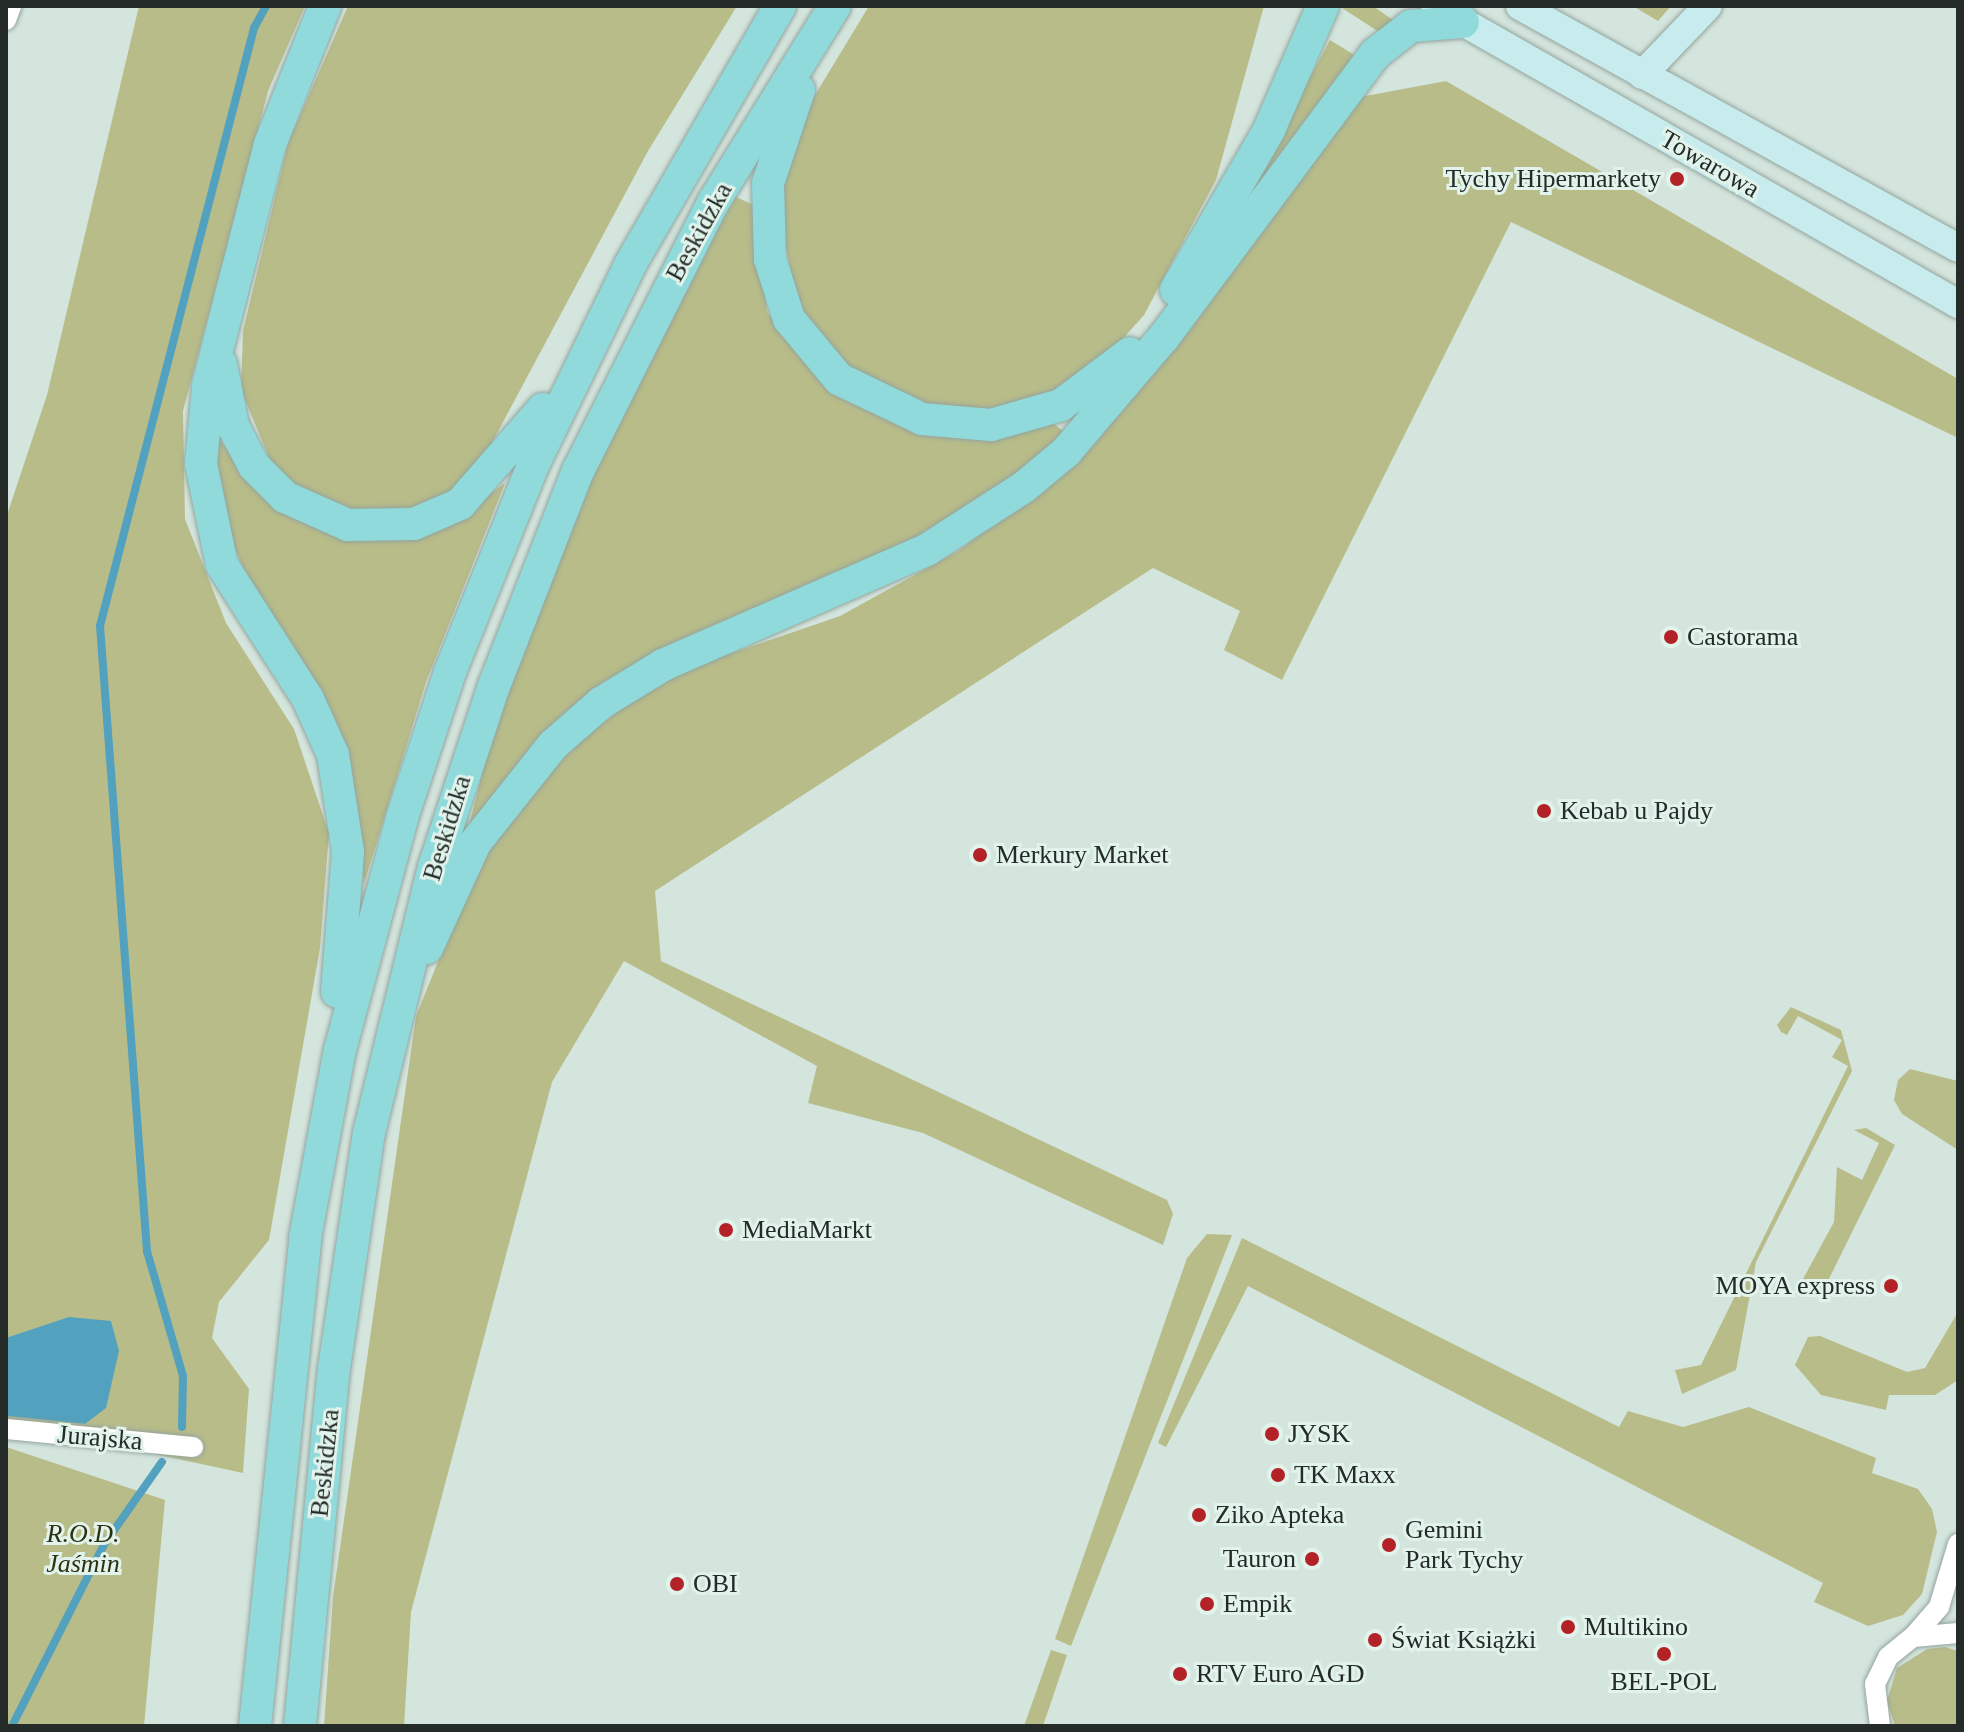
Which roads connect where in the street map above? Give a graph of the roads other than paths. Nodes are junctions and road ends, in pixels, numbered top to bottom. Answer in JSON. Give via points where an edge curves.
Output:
{"nodes":[{"id":1,"x":11,"y":6,"type":"edge"},
{"id":2,"x":325,"y":6,"type":"edge"},
{"id":3,"x":780,"y":6,"type":"edge"},
{"id":4,"x":1323,"y":6,"type":"edge"},
{"id":5,"x":1435,"y":6,"type":"edge"},
{"id":6,"x":1520,"y":6,"type":"edge"},
{"id":7,"x":1708,"y":6,"type":"edge"},
{"id":8,"x":830,"y":13,"type":"edge"},
{"id":9,"x":6,"y":20,"type":"edge"},
{"id":10,"x":1463,"y":22,"type":"junction"},
{"id":11,"x":1642,"y":75,"type":"junction"},
{"id":12,"x":1958,"y":248,"type":"edge"},
{"id":13,"x":1958,"y":304,"type":"edge"},
{"id":14,"x":592,"y":341,"type":"junction"},
{"id":15,"x":220,"y":360,"type":"junction"},
{"id":16,"x":397,"y":1008,"type":"junction"},
{"id":17,"x":322,"y":1139,"type":"junction"},
{"id":18,"x":6,"y":1429,"type":"edge"},
{"id":19,"x":193,"y":1447,"type":"dead end"},
{"id":20,"x":1958,"y":1544,"type":"edge"},
{"id":21,"x":1958,"y":1633,"type":"edge"},
{"id":22,"x":1913,"y":1637,"type":"junction"},
{"id":23,"x":255,"y":1726,"type":"edge"},
{"id":24,"x":300,"y":1726,"type":"edge"},
{"id":25,"x":1880,"y":1726,"type":"edge"}],
"edges":[{"from":1,"to":9,"type":"street"},
{"from":2,"to":15,"type":"main road","via":[[270,144]]},
{"from":3,"to":14,"type":"main road","name":"Beskidzka"},
{"from":4,"to":8,"type":"main road","via":[[1262,143],[1182,282],[1130,353],[1061,405],[991,425],[922,419],[863,395],[839,379],[789,319],[770,259],[768,183]]},
{"from":5,"to":10,"type":"street","name":"Towarowa"},
{"from":6,"to":11,"type":"street","name":"Towarowa"},
{"from":7,"to":11,"type":"street"},
{"from":8,"to":16,"type":"main road","name":"Beskidzka","via":[[699,229],[559,514],[467,765]]},
{"from":10,"to":13,"type":"street","name":"Towarowa"},
{"from":10,"to":16,"type":"main road","via":[[1411,26],[1375,54],[1164,337],[1066,452],[1024,487],[928,549],[663,665],[601,703],[553,745],[475,843]]},
{"from":11,"to":12,"type":"street","name":"Towarowa"},
{"from":14,"to":15,"type":"main road","via":[[520,441],[460,504],[414,524],[383,527],[328,519],[269,483],[233,426]]},
{"from":14,"to":17,"type":"main road","name":"Beskidzka","via":[[492,561],[429,732],[361,964]]},
{"from":15,"to":17,"type":"main road","via":[[208,386],[201,464],[212,532],[238,600],[324,732],[346,817],[347,898]]},
{"from":16,"to":24,"type":"main road","name":"Beskidzka","via":[[369,1133],[334,1369]]},
{"from":17,"to":23,"type":"main road","name":"Beskidzka","via":[[284,1397]]},
{"from":18,"to":19,"type":"street","name":"Jurajska"},
{"from":20,"to":22,"type":"street","via":[[1939,1607]]},
{"from":21,"to":22,"type":"street"},
{"from":22,"to":25,"type":"street","via":[[1880,1670],[1873,1699]]}]}
